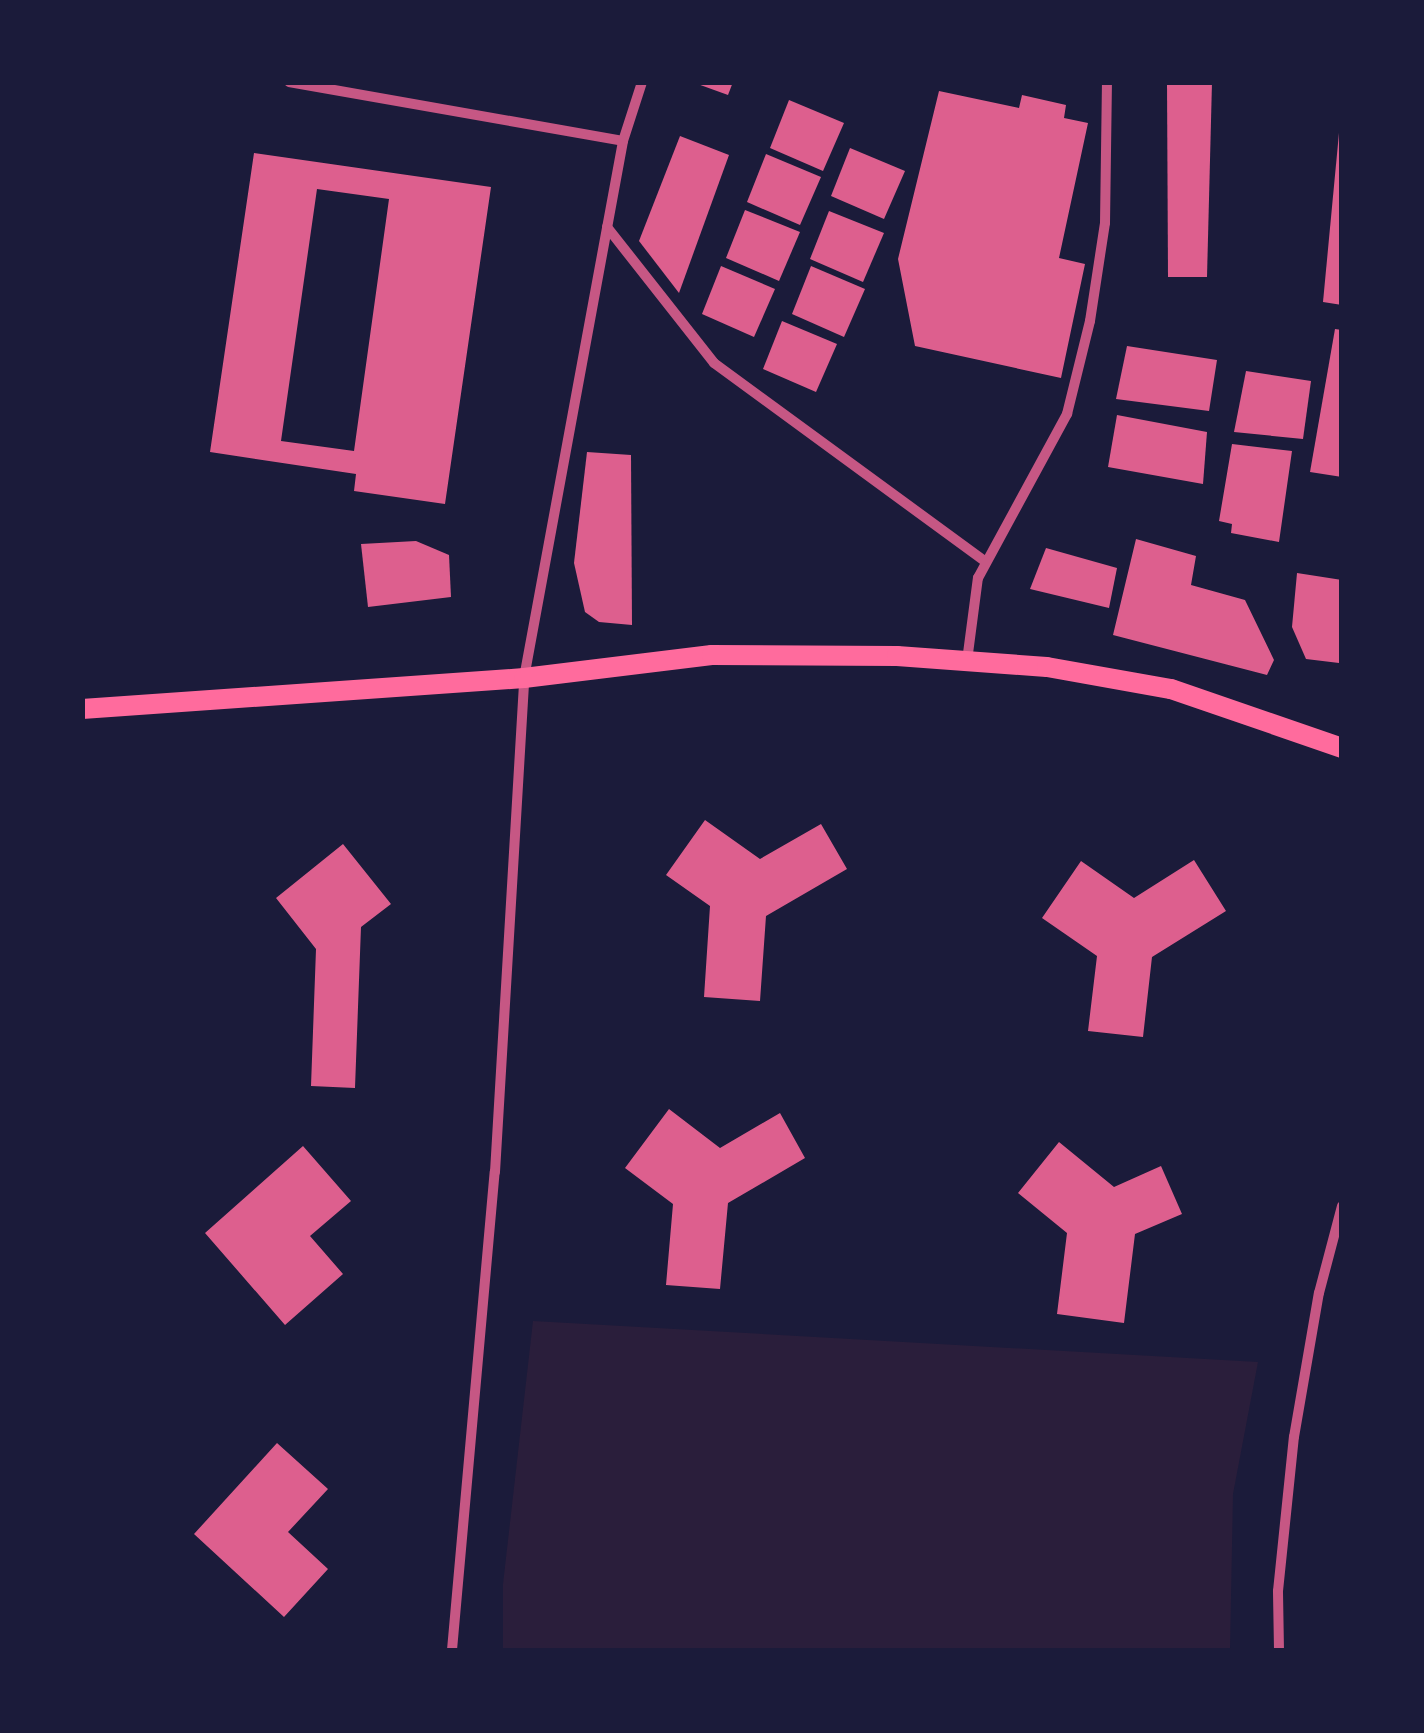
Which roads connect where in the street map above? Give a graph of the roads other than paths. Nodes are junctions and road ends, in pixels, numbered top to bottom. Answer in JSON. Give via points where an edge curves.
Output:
{"nodes":[{"id":1,"x":289,"y":82,"type":"edge"},
{"id":2,"x":642,"y":82,"type":"edge"},
{"id":3,"x":1107,"y":82,"type":"edge"},
{"id":4,"x":623,"y":141,"type":"junction"},
{"id":5,"x":607,"y":227,"type":"junction"},
{"id":6,"x":986,"y":562,"type":"junction"},
{"id":7,"x":967,"y":661,"type":"junction"},
{"id":8,"x":524,"y":678,"type":"junction"},
{"id":9,"x":82,"y":709,"type":"edge"},
{"id":10,"x":1342,"y":748,"type":"edge"},
{"id":11,"x":1342,"y":1206,"type":"edge"},
{"id":12,"x":452,"y":1650,"type":"edge"},
{"id":13,"x":1279,"y":1650,"type":"edge"}],
"edges":[{"from":1,"to":4,"type":"street"},
{"from":2,"to":4,"type":"street"},
{"from":3,"to":6,"type":"street","via":[[1105,223],[1067,414]]},
{"from":4,"to":5,"type":"street"},
{"from":5,"to":6,"type":"street","via":[[714,363]]},
{"from":5,"to":8,"type":"street"},
{"from":6,"to":7,"type":"street"},
{"from":7,"to":8,"type":"main road","via":[[712,655]]},
{"from":7,"to":10,"type":"main road","via":[[1171,689]]},
{"from":8,"to":9,"type":"main road"},
{"from":8,"to":12,"type":"street","via":[[494,1172]]},
{"from":11,"to":13,"type":"street","via":[[1319,1292],[1294,1437],[1278,1591]]}]}
